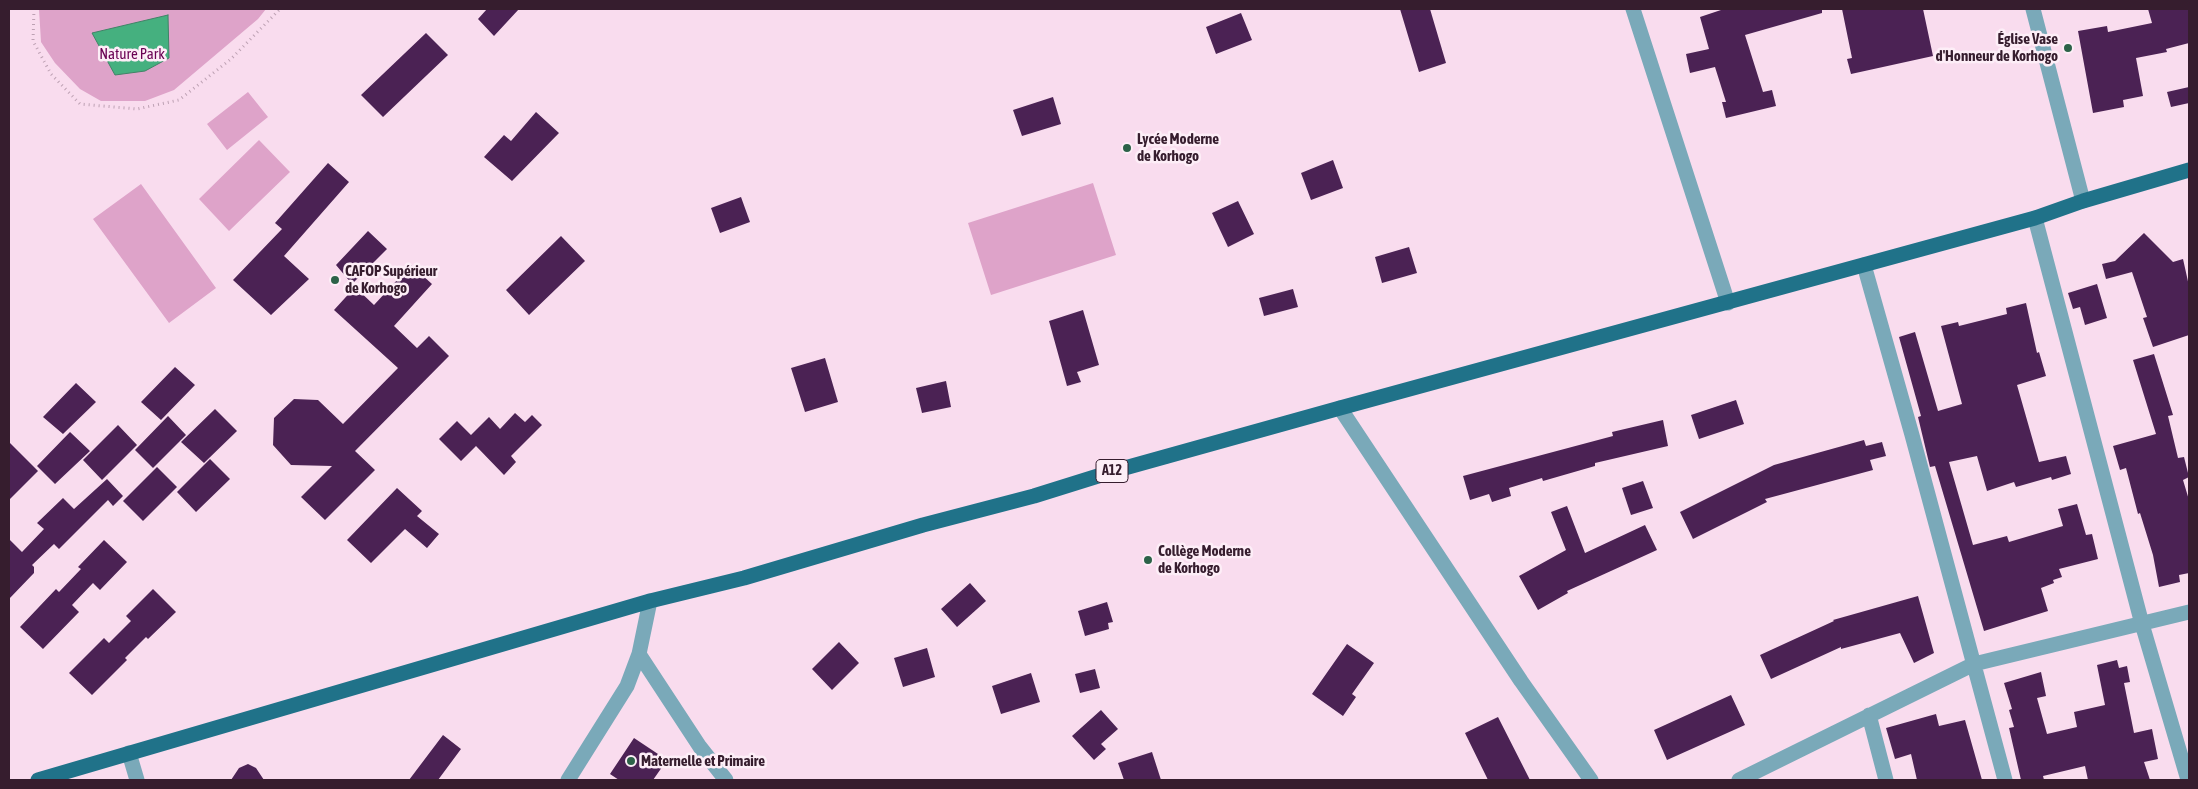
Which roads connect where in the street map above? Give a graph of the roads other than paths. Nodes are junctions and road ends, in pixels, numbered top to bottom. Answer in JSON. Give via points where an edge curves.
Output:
{"nodes":[{"id":1,"x":1634,"y":9,"type":"edge"},
{"id":2,"x":2033,"y":9,"type":"edge"},
{"id":3,"x":2189,"y":170,"type":"edge"},
{"id":4,"x":2083,"y":201,"type":"junction"},
{"id":5,"x":2035,"y":218,"type":"junction"},
{"id":6,"x":1864,"y":265,"type":"junction"},
{"id":7,"x":1728,"y":303,"type":"junction"},
{"id":8,"x":1340,"y":408,"type":"junction"},
{"id":9,"x":650,"y":601,"type":"junction"},
{"id":10,"x":2189,"y":612,"type":"edge"},
{"id":11,"x":2142,"y":624,"type":"junction"},
{"id":12,"x":639,"y":654,"type":"junction"},
{"id":13,"x":1974,"y":664,"type":"junction"},
{"id":14,"x":1869,"y":715,"type":"junction"},
{"id":15,"x":129,"y":753,"type":"junction"},
{"id":16,"x":38,"y":780,"type":"edge"},
{"id":17,"x":137,"y":780,"type":"edge"},
{"id":18,"x":568,"y":780,"type":"edge"},
{"id":19,"x":726,"y":780,"type":"edge"},
{"id":20,"x":1591,"y":780,"type":"edge"},
{"id":21,"x":1739,"y":780,"type":"edge"},
{"id":22,"x":1886,"y":780,"type":"edge"},
{"id":23,"x":2005,"y":780,"type":"edge"},
{"id":24,"x":2188,"y":780,"type":"edge"}],
"edges":[{"from":1,"to":7,"type":"street"},
{"from":2,"to":4,"type":"street"},
{"from":3,"to":4,"type":"main road","number":"A12"},
{"from":4,"to":5,"type":"main road","number":"A12"},
{"from":5,"to":6,"type":"main road","number":"A12"},
{"from":5,"to":11,"type":"street"},
{"from":6,"to":7,"type":"main road","number":"A12"},
{"from":6,"to":13,"type":"street"},
{"from":7,"to":8,"type":"main road","number":"A12"},
{"from":8,"to":9,"type":"main road","number":"A12","via":[[744,578]]},
{"from":8,"to":20,"type":"street","via":[[1521,681]]},
{"from":9,"to":12,"type":"street"},
{"from":9,"to":15,"type":"main road","number":"A12"},
{"from":10,"to":11,"type":"street"},
{"from":11,"to":13,"type":"street"},
{"from":11,"to":24,"type":"street"},
{"from":12,"to":18,"type":"street","via":[[627,686]]},
{"from":12,"to":19,"type":"street","via":[[694,739]]},
{"from":13,"to":14,"type":"street"},
{"from":13,"to":23,"type":"street"},
{"from":14,"to":21,"type":"street"},
{"from":14,"to":22,"type":"street"},
{"from":15,"to":16,"type":"main road","number":"A12"},
{"from":15,"to":17,"type":"street"}]}
